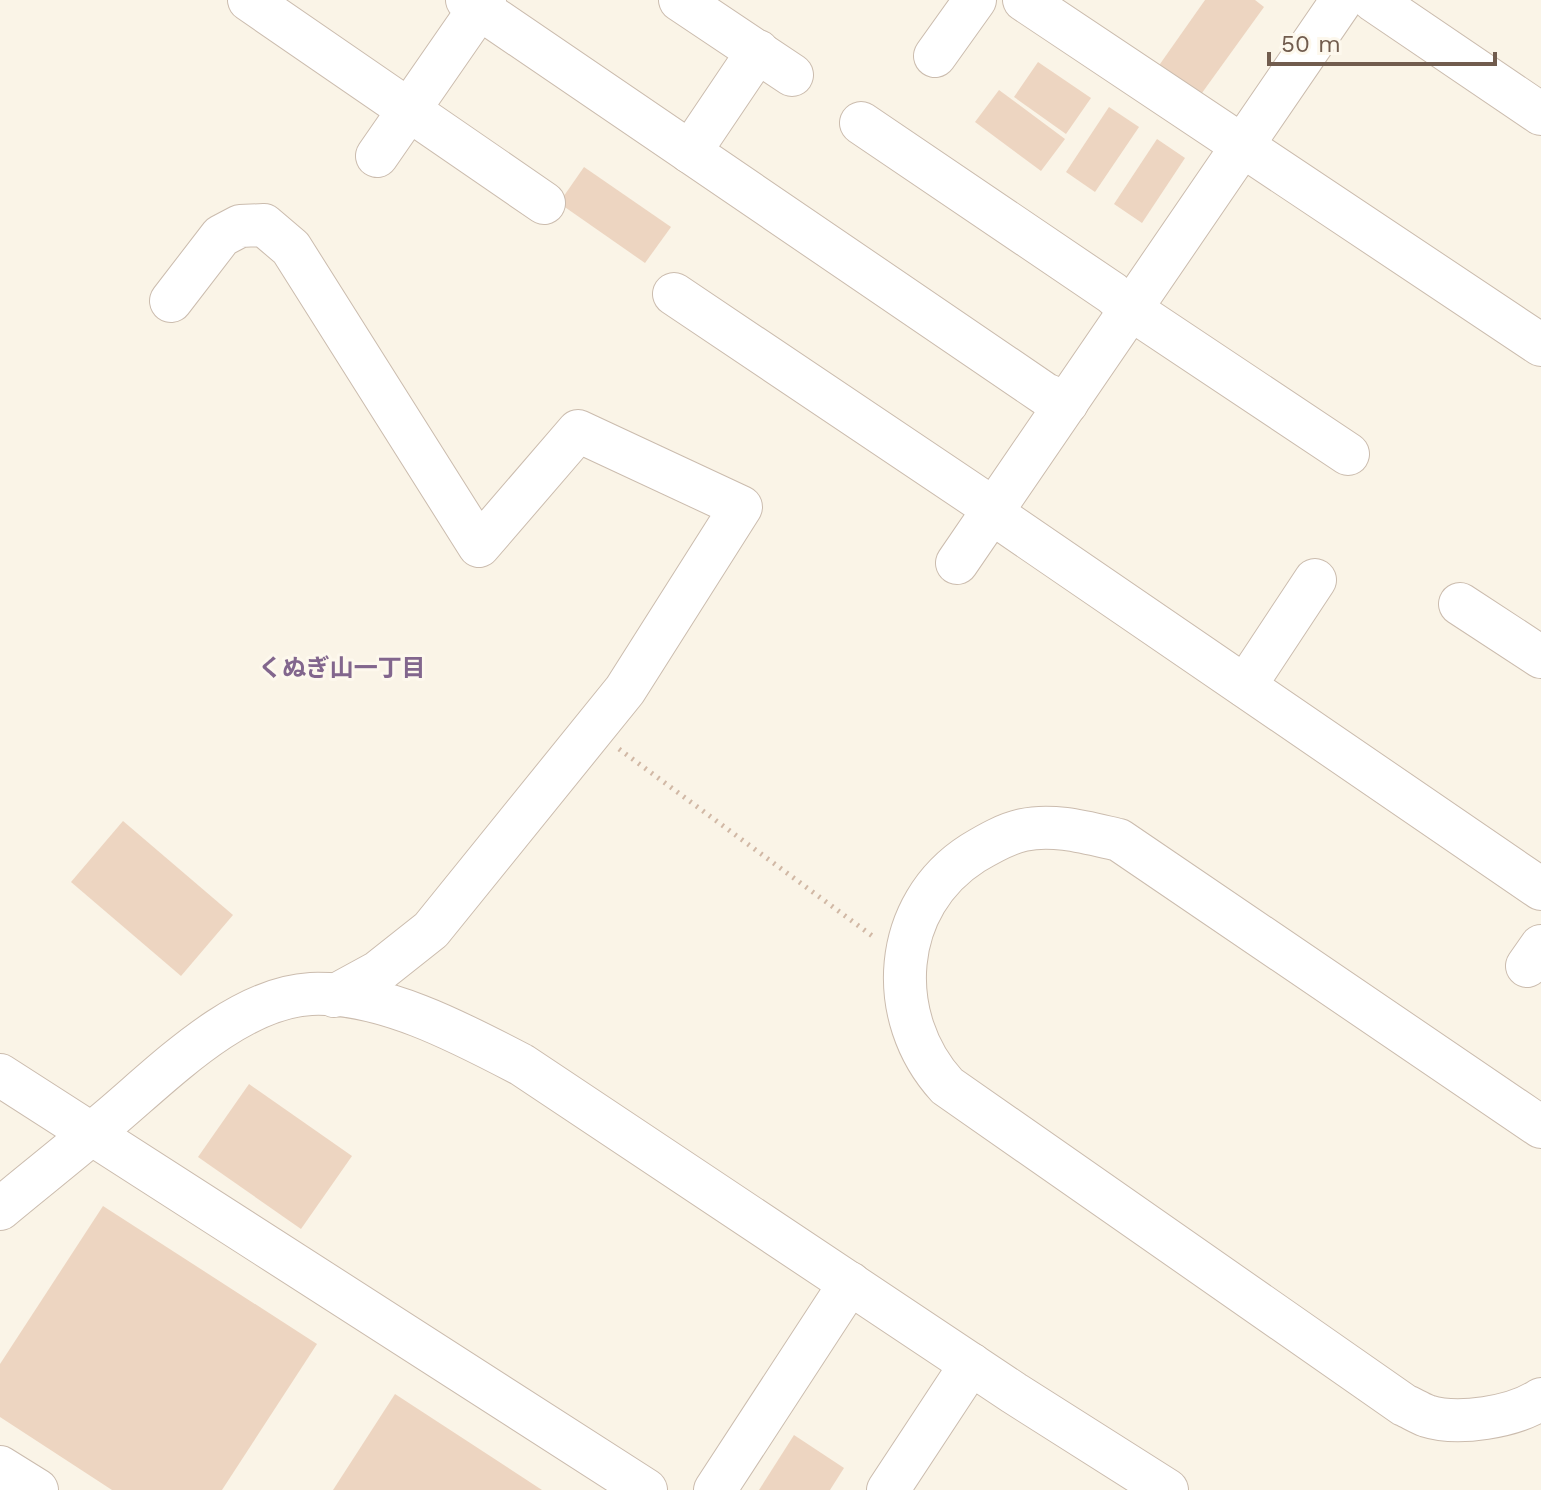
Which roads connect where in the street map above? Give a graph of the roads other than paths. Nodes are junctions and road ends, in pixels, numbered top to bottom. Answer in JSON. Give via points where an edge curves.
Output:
{"nodes":[{"id":1,"x":249,"y":0,"type":"edge"},
{"id":2,"x":680,"y":0,"type":"edge"},
{"id":3,"x":975,"y":0,"type":"edge"},
{"id":4,"x":1024,"y":0,"type":"edge"},
{"id":5,"x":1342,"y":0,"type":"edge"},
{"id":6,"x":1373,"y":0,"type":"edge"},
{"id":7,"x":477,"y":3,"type":"edge"},
{"id":8,"x":758,"y":51,"type":"junction"},
{"id":9,"x":935,"y":56,"type":"dead end"},
{"id":10,"x":792,"y":75,"type":"dead end"},
{"id":11,"x":409,"y":110,"type":"junction"},
{"id":12,"x":1541,"y":114,"type":"edge"},
{"id":13,"x":861,"y":123,"type":"dead end"},
{"id":14,"x":1244,"y":147,"type":"junction"},
{"id":15,"x":690,"y":152,"type":"junction"},
{"id":16,"x":377,"y":156,"type":"dead end"},
{"id":17,"x":544,"y":203,"type":"dead end"},
{"id":18,"x":674,"y":294,"type":"dead end"},
{"id":19,"x":171,"y":301,"type":"dead end"},
{"id":20,"x":1129,"y":308,"type":"junction"},
{"id":21,"x":1541,"y":345,"type":"edge"},
{"id":22,"x":1067,"y":403,"type":"junction"},
{"id":23,"x":1348,"y":454,"type":"dead end"},
{"id":24,"x":993,"y":511,"type":"junction"},
{"id":25,"x":957,"y":563,"type":"dead end"},
{"id":26,"x":1315,"y":580,"type":"dead end"},
{"id":27,"x":1460,"y":604,"type":"dead end"},
{"id":28,"x":1541,"y":657,"type":"edge"},
{"id":29,"x":1245,"y":686,"type":"junction"},
{"id":30,"x":1541,"y":889,"type":"edge"},
{"id":31,"x":334,"y":996,"type":"junction"},
{"id":32,"x":0,"y":1075,"type":"edge"},
{"id":33,"x":0,"y":1096,"type":"edge"},
{"id":34,"x":52,"y":1109,"type":"junction"},
{"id":35,"x":1541,"y":1127,"type":"edge"},
{"id":36,"x":92,"y":1134,"type":"junction"},
{"id":37,"x":0,"y":1209,"type":"edge"},
{"id":38,"x":850,"y":1283,"type":"junction"},
{"id":39,"x":971,"y":1364,"type":"junction"},
{"id":40,"x":1541,"y":1399,"type":"edge"},
{"id":41,"x":0,"y":1467,"type":"edge"},
{"id":42,"x":37,"y":1490,"type":"edge"},
{"id":43,"x":646,"y":1490,"type":"edge"},
{"id":44,"x":715,"y":1490,"type":"edge"},
{"id":45,"x":888,"y":1490,"type":"edge"},
{"id":46,"x":1167,"y":1490,"type":"edge"}],
"edges":[{"from":1,"to":11,"type":"street"},
{"from":2,"to":8,"type":"street"},
{"from":3,"to":9,"type":"street"},
{"from":4,"to":14,"type":"street"},
{"from":5,"to":14,"type":"street"},
{"from":6,"to":12,"type":"street"},
{"from":7,"to":11,"type":"street"},
{"from":7,"to":15,"type":"street"},
{"from":8,"to":10,"type":"street"},
{"from":8,"to":15,"type":"street"},
{"from":11,"to":16,"type":"street"},
{"from":11,"to":17,"type":"street"},
{"from":13,"to":20,"type":"street"},
{"from":14,"to":20,"type":"street"},
{"from":14,"to":21,"type":"street"},
{"from":15,"to":22,"type":"street","via":[[1045,394]]},
{"from":18,"to":24,"type":"street"},
{"from":19,"to":31,"type":"street","via":[[221,236],[240,226],[264,225],[291,248],[479,546],[578,431],[741,507],[625,690],[431,930],[378,972]]},
{"from":20,"to":22,"type":"street"},
{"from":20,"to":23,"type":"street"},
{"from":22,"to":24,"type":"street"},
{"from":24,"to":25,"type":"street"},
{"from":24,"to":29,"type":"street"},
{"from":26,"to":29,"type":"street"},
{"from":27,"to":28,"type":"street"},
{"from":29,"to":30,"type":"street"},
{"from":31,"to":36,"type":"street","via":[[311,994],[254,1010],[201,1043]]},
{"from":31,"to":38,"type":"street","via":[[361,998],[417,1016],[522,1065]]},
{"from":32,"to":34,"type":"street"},
{"from":33,"to":34,"type":"street"},
{"from":34,"to":36,"type":"street"},
{"from":35,"to":40,"type":"street","via":[[1119,840],[1070,829],[1023,830],[989,843],[958,863],[933,890],[904,960],[912,1028],[928,1065],[947,1086],[1391,1396],[1430,1417],[1468,1420],[1504,1414]]},
{"from":36,"to":37,"type":"street"},
{"from":36,"to":43,"type":"street"},
{"from":38,"to":39,"type":"street"},
{"from":38,"to":44,"type":"street"},
{"from":39,"to":45,"type":"street"},
{"from":39,"to":46,"type":"street"},
{"from":41,"to":42,"type":"street"}]}
